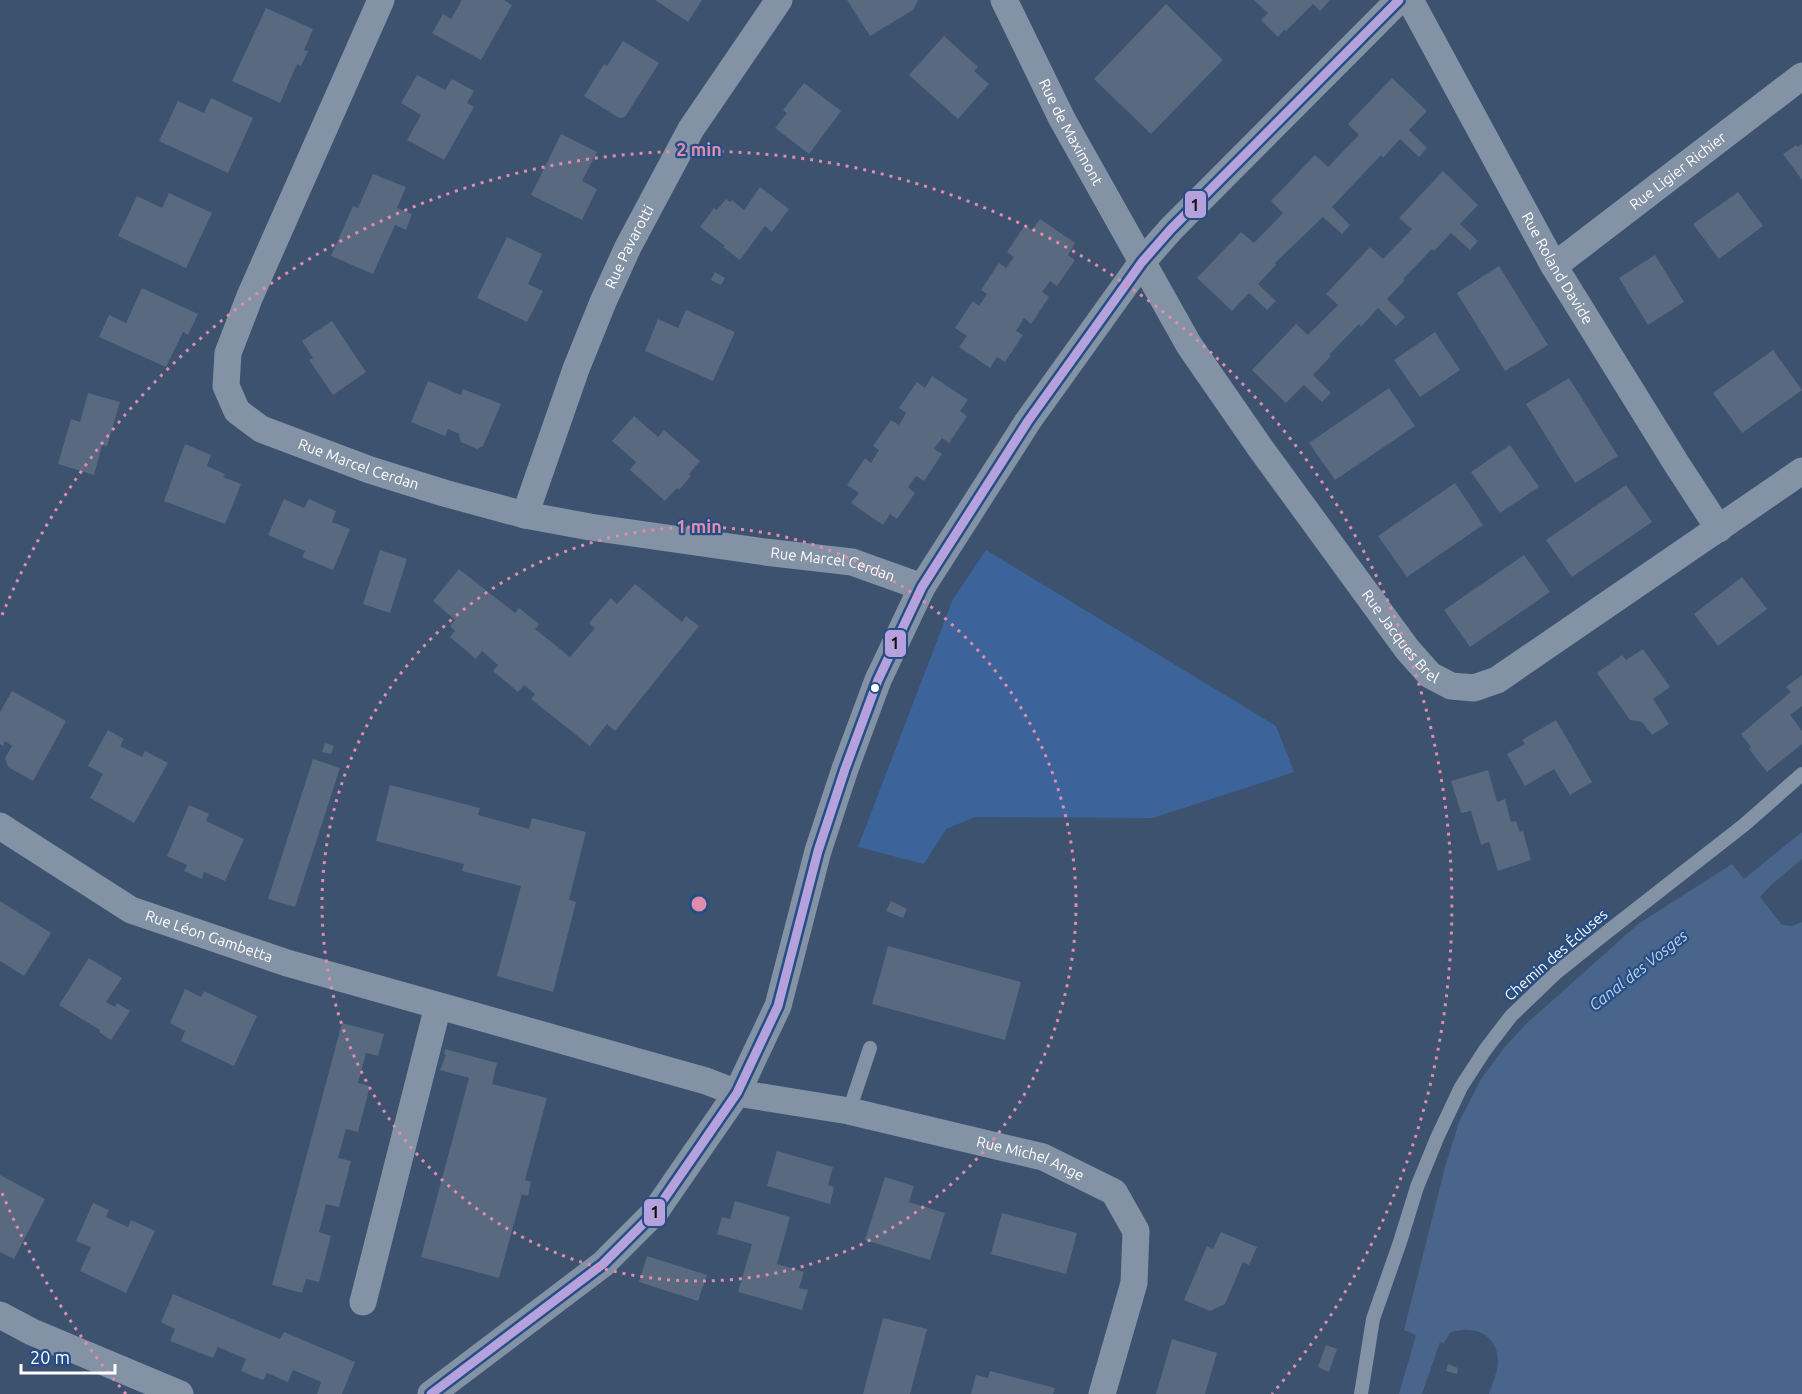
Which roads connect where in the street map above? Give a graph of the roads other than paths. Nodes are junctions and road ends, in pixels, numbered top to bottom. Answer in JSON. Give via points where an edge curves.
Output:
{"nodes":[{"id":1,"x":381,"y":0,"type":"edge"},
{"id":2,"x":779,"y":0,"type":"edge"},
{"id":3,"x":1004,"y":0,"type":"edge"},
{"id":4,"x":1399,"y":0,"type":"edge"},
{"id":5,"x":1410,"y":0,"type":"edge"},
{"id":6,"x":1802,"y":76,"type":"edge"},
{"id":7,"x":1142,"y":262,"type":"junction"},
{"id":8,"x":1554,"y":266,"type":"junction"},
{"id":9,"x":1802,"y":471,"type":"edge"},
{"id":10,"x":525,"y":515,"type":"junction"},
{"id":11,"x":1719,"y":529,"type":"junction"},
{"id":12,"x":922,"y":587,"type":"junction"},
{"id":13,"x":1802,"y":774,"type":"edge"},
{"id":14,"x":0,"y":826,"type":"edge"},
{"id":15,"x":438,"y":1006,"type":"junction"},
{"id":16,"x":870,"y":1048,"type":"dead end"},
{"id":17,"x":737,"y":1093,"type":"junction"},
{"id":18,"x":849,"y":1111,"type":"junction"},
{"id":19,"x":363,"y":1302,"type":"dead end"},
{"id":20,"x":0,"y":1315,"type":"edge"},
{"id":21,"x":180,"y":1394,"type":"edge"},
{"id":22,"x":431,"y":1394,"type":"edge"},
{"id":23,"x":1102,"y":1394,"type":"edge"},
{"id":24,"x":1361,"y":1394,"type":"edge"}],
"edges":[{"from":1,"to":10,"type":"street","name":"Rue Marcel Cerdan","via":[[250,296],[228,353],[226,386],[237,411],[261,429],[370,470]]},
{"from":2,"to":10,"type":"street","name":"Rue Pavarotti","via":[[691,129],[628,247],[576,369]]},
{"from":3,"to":7,"type":"street","name":"Rue de Maximont","via":[[1062,120]]},
{"from":4,"to":7,"type":"street"},
{"from":5,"to":8,"type":"street","name":"Rue Roland Davide"},
{"from":6,"to":8,"type":"street","name":"Rue Ligier Richier"},
{"from":7,"to":11,"type":"street","name":"Rue Jacques Brel","via":[[1189,345],[1294,495],[1407,649],[1430,675],[1451,686],[1474,688],[1497,680]]},
{"from":7,"to":12,"type":"street","via":[[1028,421]]},
{"from":8,"to":11,"type":"street","name":"Rue Roland Davide"},
{"from":9,"to":11,"type":"street","name":"Rue Jacques Brel"},
{"from":10,"to":12,"type":"street","name":"Rue Marcel Cerdan","via":[[852,562]]},
{"from":12,"to":17,"type":"street","via":[[878,680],[853,747],[818,851],[778,1006]]},
{"from":13,"to":24,"type":"lane","name":"Chemin des Écluses","via":[[1744,825],[1557,972],[1511,1016],[1485,1050],[1461,1087],[1417,1187],[1373,1319]]},
{"from":14,"to":15,"type":"street","name":"Rue Léon Gambetta","via":[[131,910],[287,963]]},
{"from":15,"to":17,"type":"street","name":"Rue Léon Gambetta"},
{"from":15,"to":19,"type":"street"},
{"from":16,"to":18,"type":"lane"},
{"from":17,"to":18,"type":"street","name":"Rue Michel Ange"},
{"from":17,"to":22,"type":"street","via":[[655,1212],[603,1264]]},
{"from":18,"to":23,"type":"street","name":"Rue Michel Ange","via":[[1043,1157],[1114,1192],[1136,1231],[1134,1282]]},
{"from":20,"to":21,"type":"street"}]}
